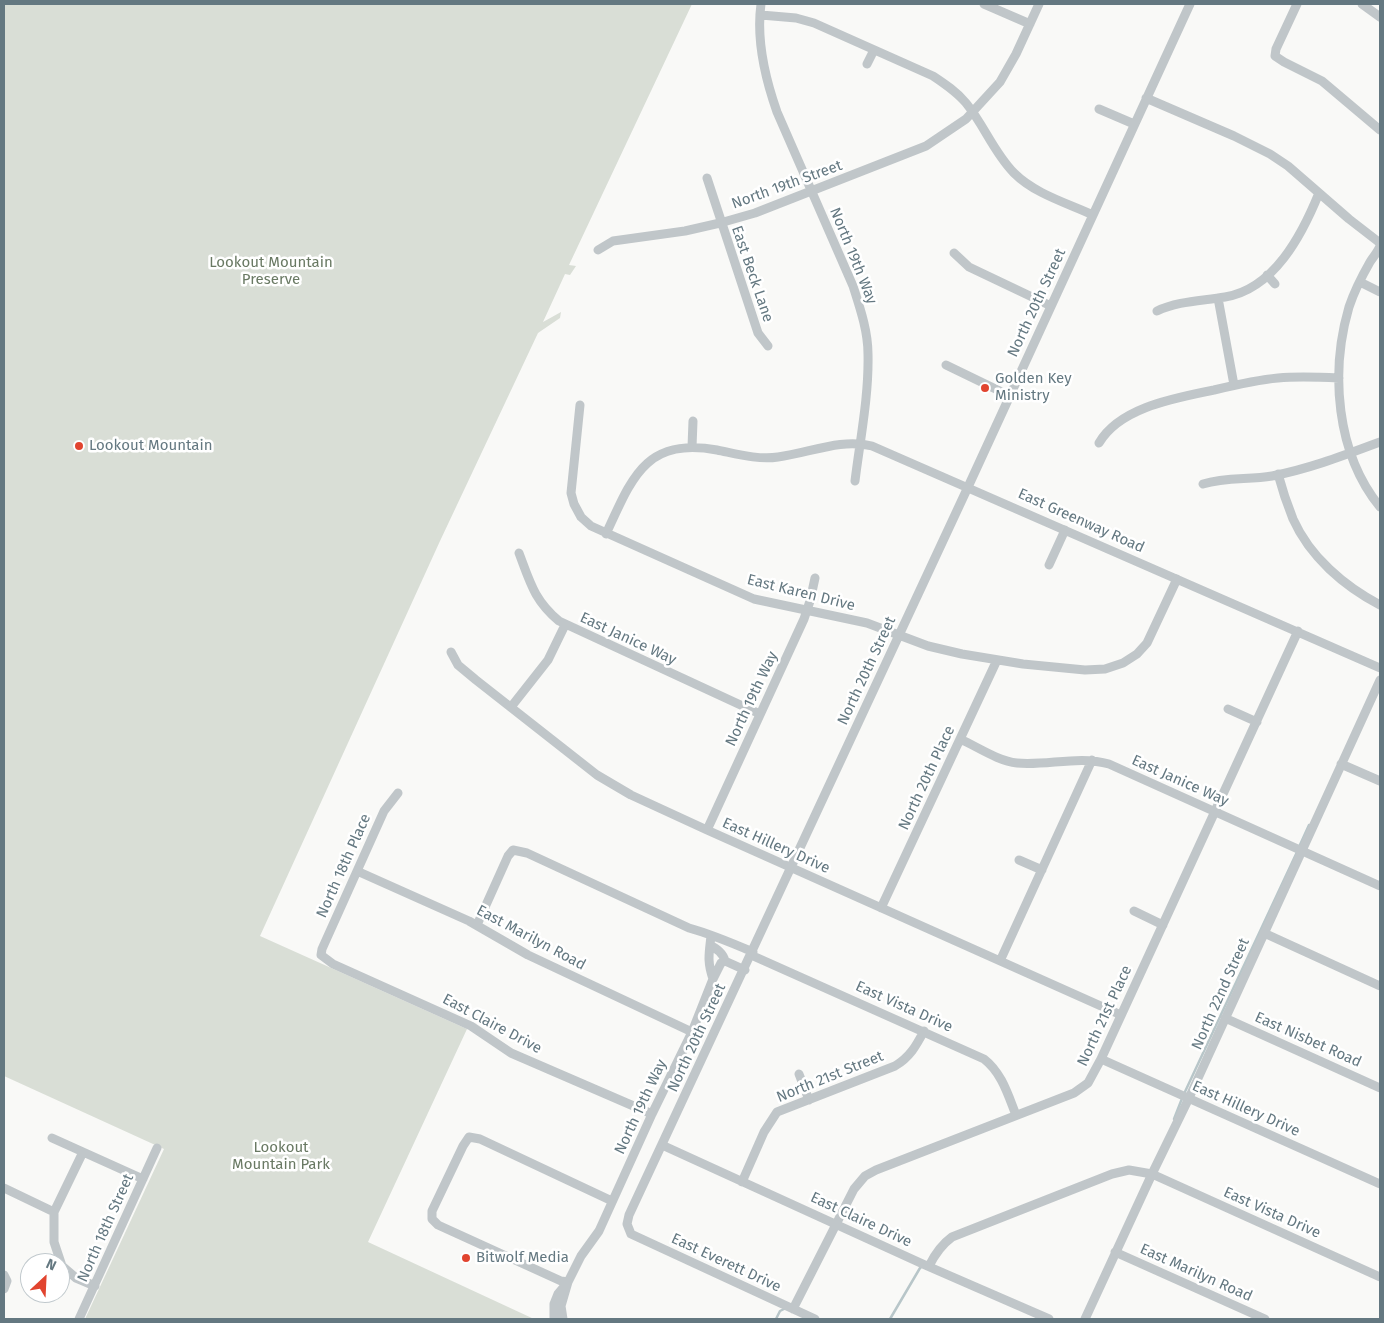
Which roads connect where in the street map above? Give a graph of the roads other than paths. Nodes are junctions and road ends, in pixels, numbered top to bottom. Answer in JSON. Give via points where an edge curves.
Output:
{"nodes":[{"id":1,"x":762,"y":4,"type":"edge"},
{"id":2,"x":984,"y":4,"type":"edge"},
{"id":3,"x":1040,"y":4,"type":"edge"},
{"id":4,"x":1190,"y":4,"type":"edge"},
{"id":5,"x":1297,"y":4,"type":"edge"},
{"id":6,"x":1362,"y":4,"type":"edge"},
{"id":7,"x":761,"y":15,"type":"junction"},
{"id":8,"x":1380,"y":17,"type":"edge"},
{"id":9,"x":1030,"y":24,"type":"junction"},
{"id":10,"x":874,"y":50,"type":"junction"},
{"id":11,"x":867,"y":64,"type":"dead end"},
{"id":12,"x":1146,"y":98,"type":"junction"},
{"id":13,"x":1099,"y":109,"type":"dead end"},
{"id":14,"x":973,"y":113,"type":"junction"},
{"id":15,"x":1134,"y":124,"type":"junction"},
{"id":16,"x":1380,"y":130,"type":"edge"},
{"id":17,"x":707,"y":178,"type":"dead end"},
{"id":18,"x":812,"y":191,"type":"junction"},
{"id":19,"x":1320,"y":193,"type":"junction"},
{"id":20,"x":1093,"y":215,"type":"junction"},
{"id":21,"x":720,"y":223,"type":"junction"},
{"id":22,"x":1380,"y":245,"type":"edge"},
{"id":23,"x":598,"y":250,"type":"dead end"},
{"id":24,"x":954,"y":252,"type":"dead end"},
{"id":25,"x":1267,"y":275,"type":"junction"},
{"id":26,"x":1360,"y":282,"type":"junction"},
{"id":27,"x":1275,"y":284,"type":"dead end"},
{"id":28,"x":1380,"y":292,"type":"edge"},
{"id":29,"x":1218,"y":298,"type":"junction"},
{"id":30,"x":1051,"y":306,"type":"junction"},
{"id":31,"x":1157,"y":311,"type":"dead end"},
{"id":32,"x":768,"y":346,"type":"dead end"},
{"id":33,"x":946,"y":366,"type":"dead end"},
{"id":34,"x":1339,"y":378,"type":"junction"},
{"id":35,"x":1234,"y":385,"type":"junction"},
{"id":36,"x":1010,"y":396,"type":"junction"},
{"id":37,"x":580,"y":405,"type":"dead end"},
{"id":38,"x":693,"y":421,"type":"dead end"},
{"id":39,"x":1380,"y":442,"type":"edge"},
{"id":40,"x":860,"y":443,"type":"junction"},
{"id":41,"x":1099,"y":443,"type":"dead end"},
{"id":42,"x":692,"y":447,"type":"junction"},
{"id":43,"x":1351,"y":452,"type":"junction"},
{"id":44,"x":1278,"y":474,"type":"junction"},
{"id":45,"x":855,"y":481,"type":"dead end"},
{"id":46,"x":1203,"y":484,"type":"dead end"},
{"id":47,"x":968,"y":487,"type":"junction"},
{"id":48,"x":1380,"y":507,"type":"edge"},
{"id":49,"x":1065,"y":530,"type":"junction"},
{"id":50,"x":606,"y":534,"type":"junction"},
{"id":51,"x":520,"y":553,"type":"dead end"},
{"id":52,"x":1049,"y":565,"type":"dead end"},
{"id":53,"x":815,"y":578,"type":"dead end"},
{"id":54,"x":1177,"y":578,"type":"junction"},
{"id":55,"x":1380,"y":605,"type":"edge"},
{"id":56,"x":807,"y":610,"type":"junction"},
{"id":57,"x":565,"y":625,"type":"junction"},
{"id":58,"x":1298,"y":631,"type":"junction"},
{"id":59,"x":900,"y":635,"type":"junction"},
{"id":60,"x":452,"y":652,"type":"dead end"},
{"id":61,"x":996,"y":660,"type":"junction"},
{"id":62,"x":1380,"y":668,"type":"edge"},
{"id":63,"x":1380,"y":680,"type":"edge"},
{"id":64,"x":511,"y":708,"type":"junction"},
{"id":65,"x":1228,"y":709,"type":"dead end"},
{"id":66,"x":760,"y":714,"type":"junction"},
{"id":67,"x":1257,"y":722,"type":"junction"},
{"id":68,"x":960,"y":739,"type":"junction"},
{"id":69,"x":1092,"y":760,"type":"junction"},
{"id":70,"x":1341,"y":764,"type":"junction"},
{"id":71,"x":1380,"y":781,"type":"edge"},
{"id":72,"x":398,"y":793,"type":"dead end"},
{"id":73,"x":1215,"y":812,"type":"junction"},
{"id":74,"x":707,"y":830,"type":"junction"},
{"id":75,"x":1302,"y":851,"type":"junction"},
{"id":76,"x":1019,"y":860,"type":"dead end"},
{"id":77,"x":791,"y":868,"type":"junction"},
{"id":78,"x":1042,"y":870,"type":"junction"},
{"id":79,"x":357,"y":871,"type":"junction"},
{"id":80,"x":1380,"y":886,"type":"edge"},
{"id":81,"x":881,"y":908,"type":"junction"},
{"id":82,"x":1134,"y":911,"type":"dead end"},
{"id":83,"x":1163,"y":924,"type":"junction"},
{"id":84,"x":477,"y":925,"type":"junction"},
{"id":85,"x":1264,"y":933,"type":"junction"},
{"id":86,"x":711,"y":940,"type":"junction"},
{"id":87,"x":729,"y":942,"type":"junction"},
{"id":88,"x":752,"y":953,"type":"junction"},
{"id":89,"x":322,"y":955,"type":"joint"},
{"id":90,"x":723,"y":957,"type":"junction"},
{"id":91,"x":1000,"y":961,"type":"junction"},
{"id":92,"x":745,"y":970,"type":"junction"},
{"id":93,"x":713,"y":979,"type":"junction"},
{"id":94,"x":1380,"y":986,"type":"edge"},
{"id":95,"x":1121,"y":1015,"type":"junction"},
{"id":96,"x":1225,"y":1018,"type":"junction"},
{"id":97,"x":924,"y":1031,"type":"junction"},
{"id":98,"x":692,"y":1032,"type":"junction"},
{"id":99,"x":1101,"y":1059,"type":"junction"},
{"id":100,"x":799,"y":1074,"type":"dead end"},
{"id":101,"x":1380,"y":1088,"type":"edge"},
{"id":102,"x":1189,"y":1098,"type":"junction"},
{"id":103,"x":809,"y":1100,"type":"junction"},
{"id":104,"x":652,"y":1114,"type":"junction"},
{"id":105,"x":1016,"y":1115,"type":"junction"},
{"id":106,"x":52,"y":1138,"type":"dead end"},
{"id":107,"x":662,"y":1145,"type":"junction"},
{"id":108,"x":157,"y":1148,"type":"dead end"},
{"id":109,"x":83,"y":1152,"type":"junction"},
{"id":110,"x":1152,"y":1174,"type":"junction"},
{"id":111,"x":143,"y":1179,"type":"junction"},
{"id":112,"x":742,"y":1182,"type":"junction"},
{"id":113,"x":1380,"y":1184,"type":"edge"},
{"id":114,"x":4,"y":1188,"type":"edge"},
{"id":115,"x":612,"y":1201,"type":"junction"},
{"id":116,"x":54,"y":1212,"type":"junction"},
{"id":117,"x":836,"y":1224,"type":"junction"},
{"id":118,"x":628,"y":1229,"type":"joint"},
{"id":119,"x":1115,"y":1252,"type":"junction"},
{"id":120,"x":929,"y":1266,"type":"junction"},
{"id":121,"x":4,"y":1275,"type":"edge"},
{"id":122,"x":1380,"y":1277,"type":"edge"},
{"id":123,"x":568,"y":1282,"type":"junction"},
{"id":124,"x":95,"y":1286,"type":"junction"},
{"id":125,"x":4,"y":1289,"type":"edge"},
{"id":126,"x":793,"y":1309,"type":"junction"},
{"id":127,"x":79,"y":1319,"type":"edge"},
{"id":128,"x":554,"y":1319,"type":"edge"},
{"id":129,"x":563,"y":1319,"type":"edge"},
{"id":130,"x":815,"y":1319,"type":"edge"},
{"id":131,"x":1049,"y":1319,"type":"edge"},
{"id":132,"x":1085,"y":1319,"type":"edge"},
{"id":133,"x":1265,"y":1319,"type":"edge"}],
"edges":[{"from":1,"to":7,"type":"street"},
{"from":2,"to":9,"type":"street"},
{"from":3,"to":9,"type":"street","name":"North 19th Street"},
{"from":4,"to":12,"type":"street","name":"North 20th Street"},
{"from":5,"to":16,"type":"street","via":[[1275,56],[1322,81]]},
{"from":6,"to":8,"type":"street"},
{"from":7,"to":10,"type":"street","via":[[814,23]]},
{"from":7,"to":18,"type":"street","via":[[769,90]]},
{"from":9,"to":14,"type":"street","name":"North 19th Street","via":[[1006,72]]},
{"from":10,"to":11,"type":"street"},
{"from":10,"to":14,"type":"street","via":[[933,76],[949,87]]},
{"from":12,"to":15,"type":"street","name":"North 20th Street"},
{"from":12,"to":19,"type":"street","via":[[1261,149],[1288,166]]},
{"from":13,"to":15,"type":"street"},
{"from":14,"to":18,"type":"street","name":"North 19th Street","via":[[926,146]]},
{"from":14,"to":20,"type":"street","via":[[1015,174],[1035,188]]},
{"from":15,"to":20,"type":"street","name":"North 20th Street"},
{"from":17,"to":21,"type":"street","name":"East Beck Lane"},
{"from":18,"to":21,"type":"street","name":"North 19th Street"},
{"from":18,"to":40,"type":"street","name":"North 19th Way","via":[[853,286],[866,334],[868,361]]},
{"from":19,"to":22,"type":"street"},
{"from":19,"to":25,"type":"street","via":[[1297,238]]},
{"from":20,"to":30,"type":"street","name":"North 20th Street"},
{"from":21,"to":23,"type":"street","name":"North 19th Street","via":[[613,242]]},
{"from":21,"to":32,"type":"street","name":"East Beck Lane","via":[[758,334]]},
{"from":22,"to":26,"type":"street"},
{"from":24,"to":30,"type":"street","via":[[969,267]]},
{"from":25,"to":27,"type":"street"},
{"from":25,"to":29,"type":"street","via":[[1245,292]]},
{"from":26,"to":28,"type":"street"},
{"from":26,"to":34,"type":"street","via":[[1349,307]]},
{"from":29,"to":31,"type":"street","via":[[1174,304]]},
{"from":29,"to":35,"type":"street"},
{"from":30,"to":36,"type":"street","name":"North 20th Street"},
{"from":33,"to":36,"type":"street"},
{"from":34,"to":35,"type":"street","via":[[1306,376]]},
{"from":34,"to":43,"type":"street","via":[[1343,427]]},
{"from":35,"to":41,"type":"street","via":[[1148,407],[1126,417]]},
{"from":36,"to":47,"type":"street","name":"North 20th Street"},
{"from":37,"to":50,"type":"street","name":"East Karen Drive","via":[[571,493],[581,517]]},
{"from":38,"to":42,"type":"street"},
{"from":39,"to":43,"type":"street"},
{"from":40,"to":42,"type":"street","name":"East Greenway Road","via":[[833,445],[778,458]]},
{"from":40,"to":45,"type":"street","name":"North 19th Way"},
{"from":40,"to":47,"type":"street","name":"East Greenway Road"},
{"from":42,"to":50,"type":"street","name":"East Greenway Road","via":[[661,454],[641,468]]},
{"from":43,"to":44,"type":"street"},
{"from":43,"to":48,"type":"street","via":[[1368,490]]},
{"from":44,"to":46,"type":"street","via":[[1218,479]]},
{"from":44,"to":55,"type":"street","via":[[1294,520],[1309,546],[1338,577]]},
{"from":47,"to":49,"type":"street","name":"East Greenway Road"},
{"from":47,"to":59,"type":"street","name":"North 20th Street"},
{"from":49,"to":52,"type":"street"},
{"from":49,"to":54,"type":"street","name":"East Greenway Road"},
{"from":50,"to":56,"type":"street","name":"East Karen Drive","via":[[741,594]]},
{"from":51,"to":57,"type":"street","name":"East Janice Way","via":[[534,594],[543,607]]},
{"from":53,"to":56,"type":"street","name":"North 19th Way"},
{"from":54,"to":58,"type":"street","name":"East Greenway Road"},
{"from":54,"to":61,"type":"street","name":"East Karen Drive","via":[[1147,643],[1122,663],[1105,669],[1085,670]]},
{"from":56,"to":59,"type":"street","name":"East Karen Drive","via":[[867,623]]},
{"from":56,"to":66,"type":"street","name":"North 19th Way"},
{"from":57,"to":64,"type":"street","via":[[548,660]]},
{"from":57,"to":66,"type":"street","name":"East Janice Way"},
{"from":58,"to":62,"type":"street","name":"East Greenway Road"},
{"from":58,"to":67,"type":"street","name":"North 21st Place"},
{"from":59,"to":61,"type":"street","name":"East Karen Drive","via":[[936,648]]},
{"from":59,"to":77,"type":"street","name":"North 20th Street"},
{"from":60,"to":64,"type":"street","name":"East Hillery Drive","via":[[458,665]]},
{"from":61,"to":68,"type":"street","name":"North 20th Place"},
{"from":63,"to":70,"type":"street","name":"North 22nd Street"},
{"from":64,"to":74,"type":"street","name":"East Hillery Drive","via":[[604,780]]},
{"from":65,"to":67,"type":"street"},
{"from":66,"to":74,"type":"street","name":"North 19th Way"},
{"from":67,"to":73,"type":"street","name":"North 21st Place"},
{"from":68,"to":69,"type":"street","name":"East Janice Way","via":[[1014,763]]},
{"from":68,"to":81,"type":"street","name":"North 20th Place"},
{"from":69,"to":73,"type":"street","name":"East Janice Way","via":[[1109,764]]},
{"from":69,"to":78,"type":"street"},
{"from":70,"to":71,"type":"street"},
{"from":70,"to":75,"type":"street","name":"North 22nd Street"},
{"from":72,"to":79,"type":"street","name":"North 18th Place","via":[[384,811]]},
{"from":73,"to":75,"type":"street","name":"East Janice Way"},
{"from":73,"to":83,"type":"street","name":"North 21st Place"},
{"from":74,"to":77,"type":"street","name":"East Hillery Drive"},
{"from":75,"to":80,"type":"street","name":"East Janice Way"},
{"from":75,"to":85,"type":"street","name":"North 22nd Street"},
{"from":76,"to":78,"type":"street"},
{"from":77,"to":81,"type":"street","name":"East Hillery Drive"},
{"from":77,"to":88,"type":"street","name":"North 20th Street"},
{"from":78,"to":91,"type":"street"},
{"from":79,"to":84,"type":"street","name":"East Marilyn Road"},
{"from":79,"to":89,"type":"street","name":"North 18th Place","via":[[322,948]]},
{"from":81,"to":91,"type":"street","name":"East Hillery Drive"},
{"from":82,"to":83,"type":"street"},
{"from":83,"to":95,"type":"street","name":"North 21st Place"},
{"from":84,"to":86,"type":"street","name":"East Vista Drive","via":[[513,850],[527,853]]},
{"from":84,"to":98,"type":"street","name":"East Marilyn Road","via":[[528,955]]},
{"from":85,"to":94,"type":"street"},
{"from":85,"to":96,"type":"street","name":"North 22nd Street"},
{"from":86,"to":87,"type":"street","name":"East Vista Drive"},
{"from":86,"to":90,"type":"street","name":"East Vista Drive"},
{"from":86,"to":93,"type":"street","via":[[708,966]]},
{"from":87,"to":88,"type":"street","name":"East Vista Drive"},
{"from":87,"to":90,"type":"street"},
{"from":88,"to":92,"type":"street","name":"North 20th Street"},
{"from":88,"to":97,"type":"street","name":"East Vista Drive"},
{"from":89,"to":104,"type":"street","name":"East Claire Drive","via":[[333,964],[471,1026],[511,1053]]},
{"from":90,"to":92,"type":"street","name":"East Vista Drive"},
{"from":90,"to":93,"type":"street"},
{"from":91,"to":95,"type":"street","name":"East Hillery Drive"},
{"from":92,"to":107,"type":"street","name":"North 20th Street"},
{"from":93,"to":98,"type":"street","name":"North 19th Way"},
{"from":95,"to":99,"type":"street","name":"North 21st Place"},
{"from":96,"to":101,"type":"street","name":"East Nisbet Road"},
{"from":96,"to":102,"type":"street","name":"North 22nd Street"},
{"from":97,"to":103,"type":"street","name":"North 21st Street","via":[[914,1051],[903,1062]]},
{"from":97,"to":105,"type":"street","name":"East Vista Drive","via":[[976,1054],[993,1066]]},
{"from":98,"to":104,"type":"street","name":"North 19th Way"},
{"from":99,"to":102,"type":"street","name":"East Hillery Drive"},
{"from":99,"to":105,"type":"street","name":"North 21st Place","via":[[1082,1088]]},
{"from":100,"to":103,"type":"street"},
{"from":102,"to":110,"type":"street","name":"North 22nd Street"},
{"from":102,"to":113,"type":"street","name":"East Hillery Drive"},
{"from":103,"to":112,"type":"street","name":"North 21st Street","via":[[777,1112],[764,1132]]},
{"from":104,"to":115,"type":"street","name":"North 19th Way"},
{"from":105,"to":117,"type":"street","name":"North 21st Place","via":[[865,1176]]},
{"from":106,"to":109,"type":"street"},
{"from":107,"to":112,"type":"street","name":"East Claire Drive"},
{"from":107,"to":118,"type":"street","name":"North 20th Street","via":[[629,1215]]},
{"from":108,"to":111,"type":"street","name":"North 18th Street"},
{"from":109,"to":111,"type":"street"},
{"from":109,"to":116,"type":"street"},
{"from":110,"to":119,"type":"street","name":"North 22nd Street"},
{"from":110,"to":120,"type":"street","name":"East Vista Drive","via":[[1129,1170],[1116,1172],[1035,1208],[952,1236],[944,1242]]},
{"from":110,"to":122,"type":"street","name":"East Vista Drive"},
{"from":111,"to":124,"type":"street","name":"North 18th Street"},
{"from":112,"to":117,"type":"street","name":"East Claire Drive"},
{"from":114,"to":116,"type":"street"},
{"from":115,"to":123,"type":"street","name":"North 19th Way","via":[[599,1231]]},
{"from":115,"to":123,"type":"street","via":[[480,1139],[469,1137],[463,1146],[432,1211],[432,1219]]},
{"from":116,"to":124,"type":"street","via":[[54,1242],[62,1266],[76,1278]]},
{"from":117,"to":120,"type":"street","name":"East Claire Drive"},
{"from":117,"to":126,"type":"street","name":"North 21st Place"},
{"from":118,"to":126,"type":"street","name":"East Everett Drive","via":[[637,1238]]},
{"from":119,"to":132,"type":"street","name":"North 22nd Street"},
{"from":119,"to":133,"type":"street","name":"East Marilyn Road"},
{"from":120,"to":131,"type":"street","name":"East Claire Drive"},
{"from":121,"to":125,"type":"street","via":[[7,1281]]},
{"from":123,"to":128,"type":"street","name":"North 19th Way","via":[[554,1304]]},
{"from":123,"to":129,"type":"street","name":"North 19th Way","via":[[561,1306]]},
{"from":124,"to":127,"type":"street","name":"North 18th Street"},
{"from":126,"to":130,"type":"street","name":"East Everett Drive"}]}
